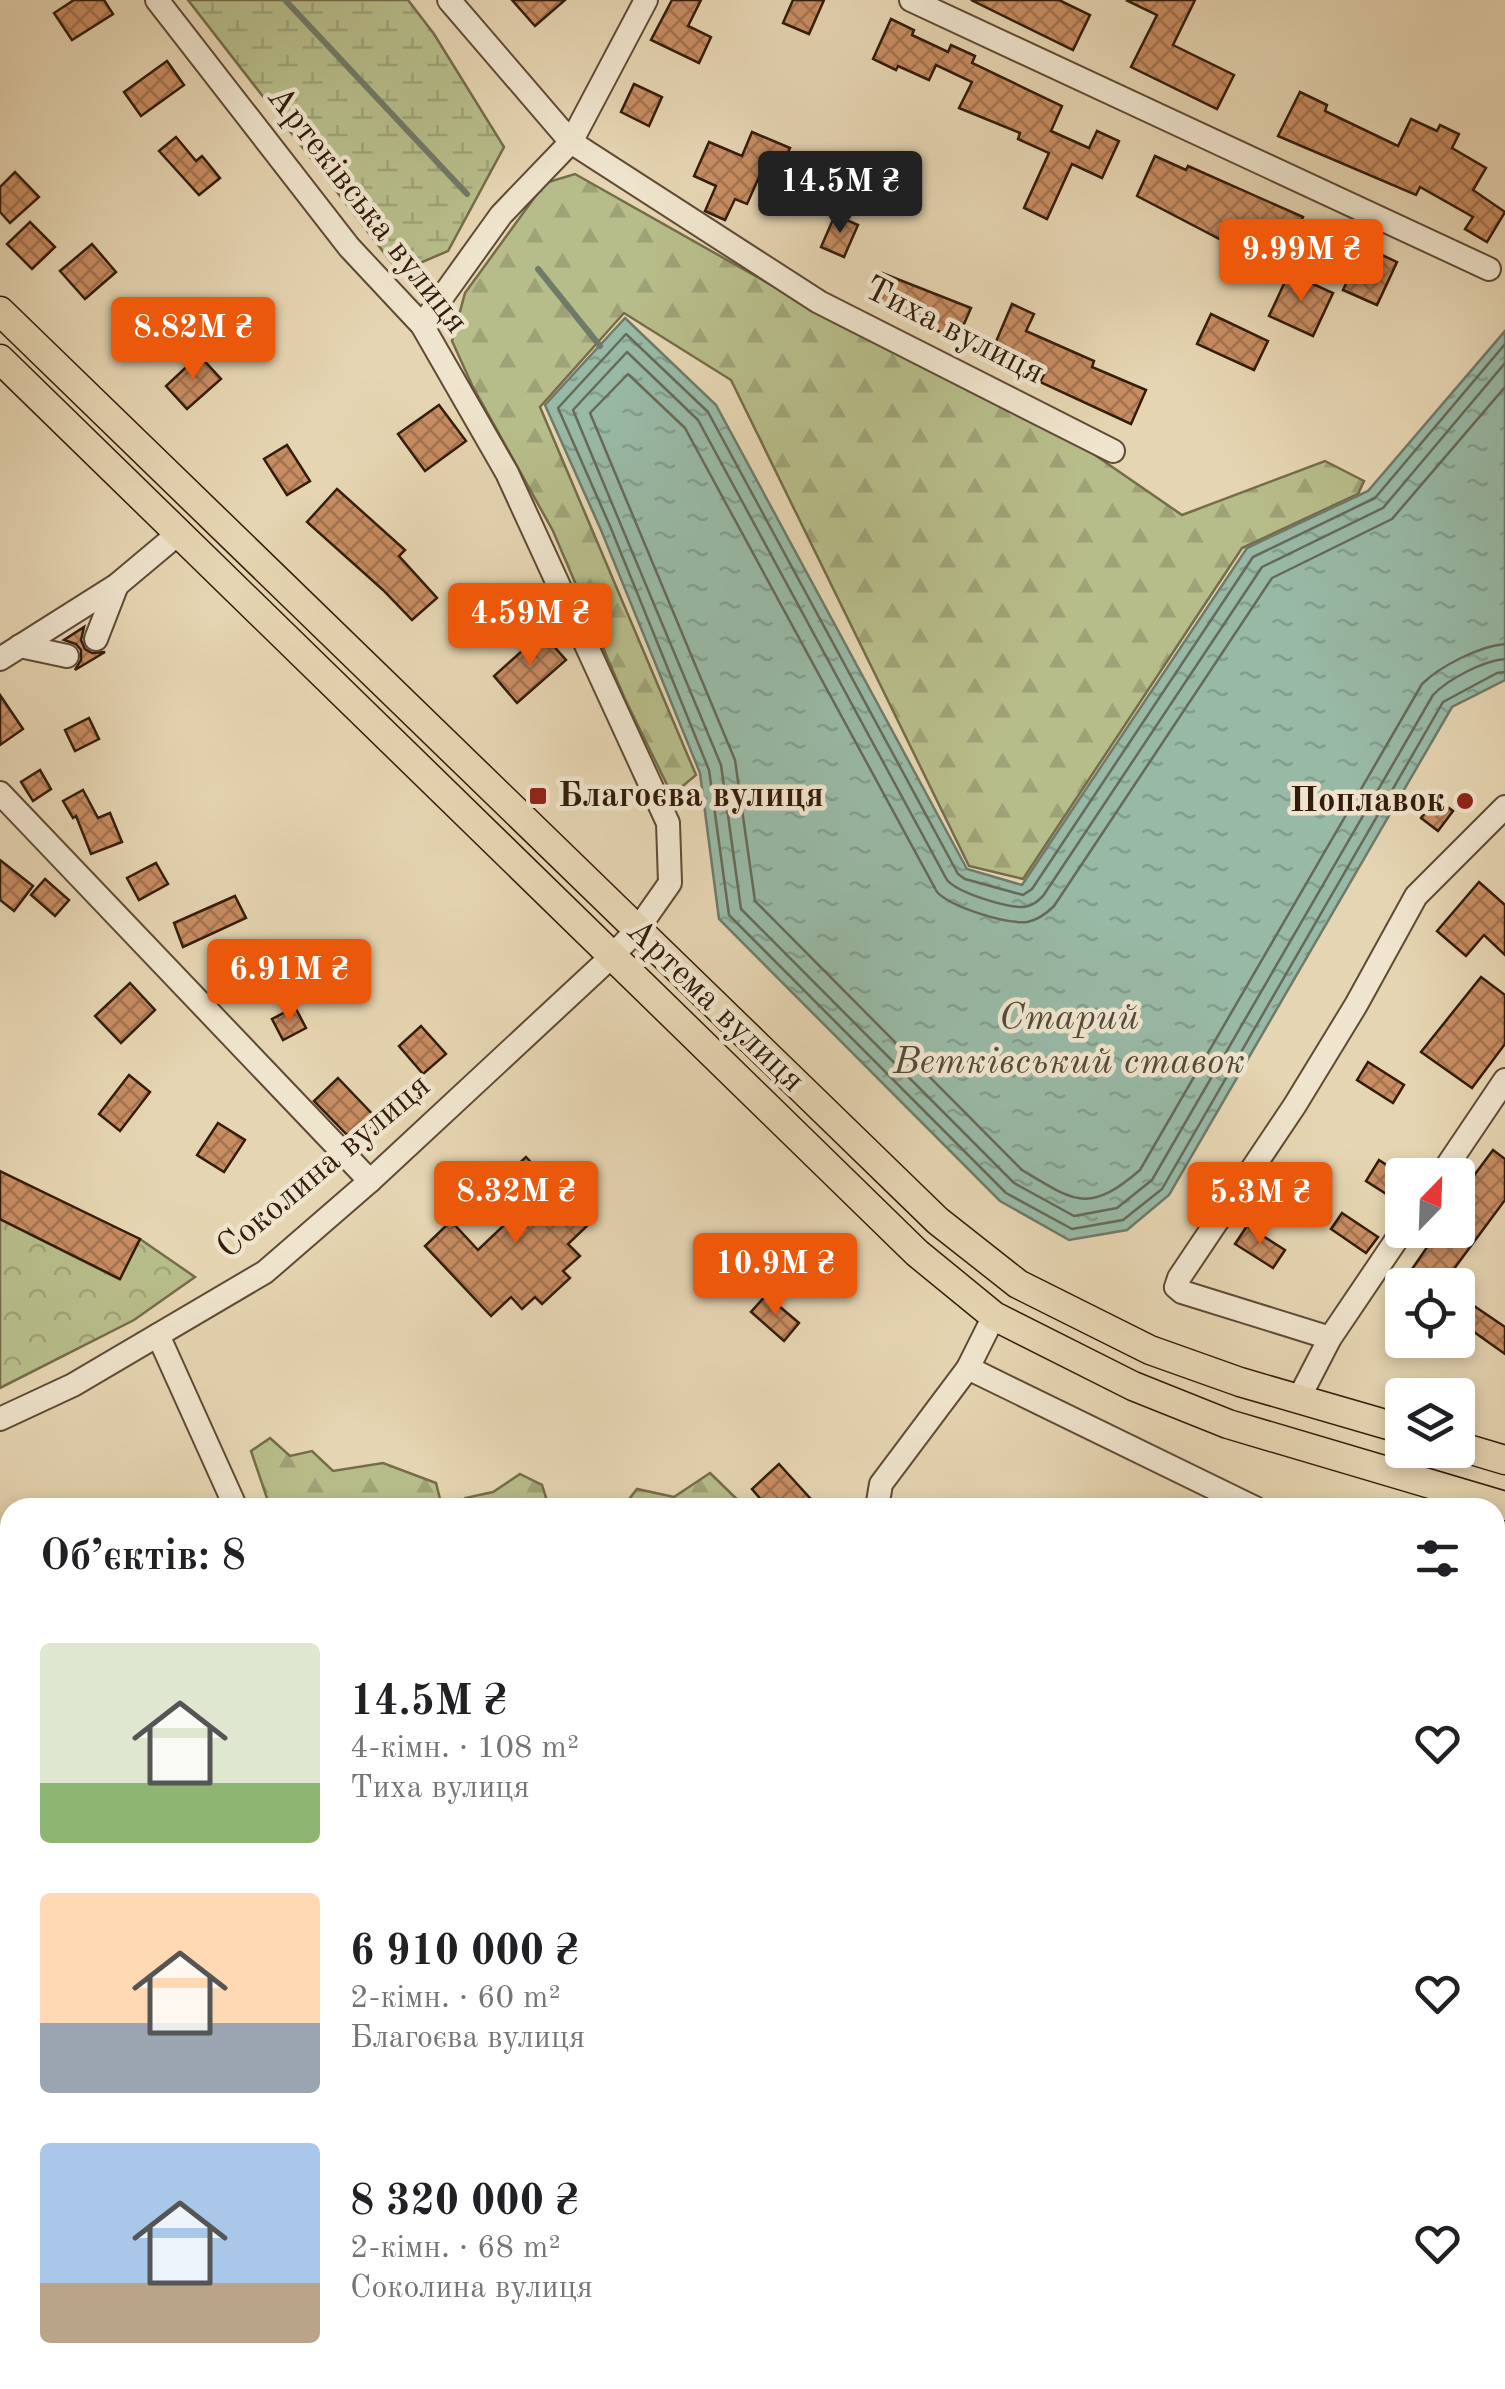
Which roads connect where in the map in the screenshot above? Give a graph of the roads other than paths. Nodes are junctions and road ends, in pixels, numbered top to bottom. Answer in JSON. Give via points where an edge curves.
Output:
{"nodes":[{"id":1,"x":157,"y":0,"type":"edge"},
{"id":2,"x":449,"y":0,"type":"edge"},
{"id":3,"x":646,"y":0,"type":"edge"},
{"id":4,"x":911,"y":0,"type":"edge"},
{"id":5,"x":571,"y":142,"type":"junction"},
{"id":6,"x":1488,"y":270,"type":"dead end"},
{"id":7,"x":0,"y":311,"type":"edge"},
{"id":8,"x":422,"y":325,"type":"junction"},
{"id":9,"x":0,"y":359,"type":"edge"},
{"id":10,"x":1113,"y":451,"type":"dead end"},
{"id":11,"x":178,"y":533,"type":"junction"},
{"id":12,"x":117,"y":585,"type":"junction"},
{"id":13,"x":96,"y":639,"type":"dead end"},
{"id":14,"x":10,"y":652,"type":"edge"},
{"id":15,"x":67,"y":656,"type":"dead end"},
{"id":16,"x":0,"y":793,"type":"edge"},
{"id":17,"x":1505,"y":807,"type":"edge"},
{"id":18,"x":637,"y":930,"type":"junction"},
{"id":19,"x":610,"y":957,"type":"junction"},
{"id":20,"x":1505,"y":1080,"type":"edge"},
{"id":21,"x":1452,"y":1158,"type":"edge"},
{"id":22,"x":370,"y":1181,"type":"junction"},
{"id":23,"x":1391,"y":1248,"type":"edge"},
{"id":24,"x":994,"y":1316,"type":"junction"},
{"id":25,"x":158,"y":1335,"type":"junction"},
{"id":26,"x":1330,"y":1338,"type":"junction"},
{"id":27,"x":968,"y":1368,"type":"junction"},
{"id":28,"x":1299,"y":1398,"type":"junction"},
{"id":29,"x":0,"y":1419,"type":"edge"},
{"id":30,"x":1385,"y":1424,"type":"edge"},
{"id":31,"x":1475,"y":1451,"type":"edge"},
{"id":32,"x":1505,"y":1460,"type":"edge"},
{"id":33,"x":231,"y":1498,"type":"edge"},
{"id":34,"x":879,"y":1498,"type":"edge"},
{"id":35,"x":1221,"y":1498,"type":"edge"},
{"id":36,"x":1478,"y":1498,"type":"edge"}],
"edges":[{"from":1,"to":8,"type":"street","name":"Артеківська вулиця","via":[[349,247]]},
{"from":2,"to":5,"type":"street","name":"Тиха вулиця"},
{"from":3,"to":5,"type":"street"},
{"from":4,"to":6,"type":"street"},
{"from":5,"to":8,"type":"street","via":[[500,214]]},
{"from":5,"to":10,"type":"street","name":"Тиха вулиця","via":[[818,302]]},
{"from":7,"to":18,"type":"main road","name":"Артема вулиця"},
{"from":8,"to":18,"type":"street","name":"Артеківська вулиця","via":[[507,474],[668,823],[670,883]]},
{"from":9,"to":11,"type":"main road","name":"Артема вулиця"},
{"from":11,"to":12,"type":"street"},
{"from":11,"to":19,"type":"main road","name":"Артема вулиця"},
{"from":12,"to":13,"type":"street"},
{"from":12,"to":14,"type":"street"},
{"from":14,"to":15,"type":"street"},
{"from":16,"to":22,"type":"street"},
{"from":17,"to":26,"type":"street","via":[[1416,896],[1295,1105],[1176,1287]]},
{"from":18,"to":19,"type":"street","name":"Артеківська вулиця"},
{"from":18,"to":28,"type":"main road","name":"Артема вулиця","via":[[938,1221],[1018,1284],[1150,1350]]},
{"from":19,"to":22,"type":"street","name":"Соколина вулиця"},
{"from":19,"to":24,"type":"main road","name":"Артема вулиця","via":[[917,1253]]},
{"from":20,"to":21,"type":"street"},
{"from":22,"to":25,"type":"street","name":"Соколина вулиця","via":[[265,1272]]},
{"from":23,"to":26,"type":"street"},
{"from":24,"to":27,"type":"street"},
{"from":24,"to":36,"type":"main road","name":"Артема вулиця","via":[[1228,1424]]},
{"from":25,"to":29,"type":"street","name":"Соколина вулиця"},
{"from":25,"to":33,"type":"street"},
{"from":26,"to":28,"type":"street"},
{"from":27,"to":34,"type":"street","via":[[882,1484]]},
{"from":27,"to":35,"type":"street"},
{"from":28,"to":30,"type":"main road","name":"Артема вулиця"},
{"from":31,"to":32,"type":"main road"}]}
